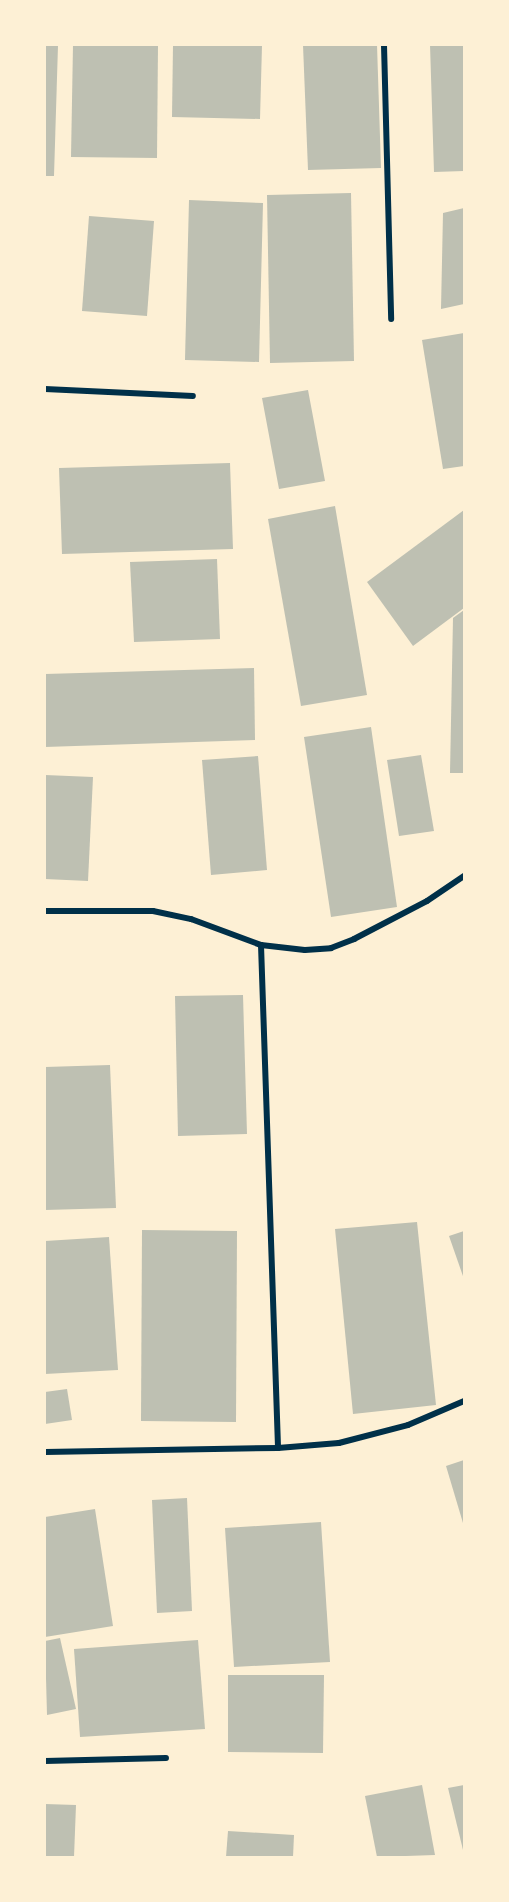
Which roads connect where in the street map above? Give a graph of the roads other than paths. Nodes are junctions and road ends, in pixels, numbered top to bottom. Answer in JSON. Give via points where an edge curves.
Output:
{"nodes":[{"id":1,"x":384,"y":45,"type":"edge"},
{"id":2,"x":391,"y":320,"type":"dead end"},
{"id":3,"x":45,"y":389,"type":"edge"},
{"id":4,"x":193,"y":396,"type":"dead end"},
{"id":5,"x":464,"y":876,"type":"edge"},
{"id":6,"x":45,"y":911,"type":"edge"},
{"id":7,"x":261,"y":945,"type":"junction"},
{"id":8,"x":464,"y":1401,"type":"edge"},
{"id":9,"x":278,"y":1448,"type":"junction"},
{"id":10,"x":45,"y":1452,"type":"edge"},
{"id":11,"x":166,"y":1758,"type":"dead end"},
{"id":12,"x":45,"y":1761,"type":"edge"}],
"edges":[{"from":1,"to":2,"type":"street"},
{"from":3,"to":4,"type":"street"},
{"from":5,"to":7,"type":"street","via":[[427,901],[332,948],[304,950]]},
{"from":6,"to":7,"type":"street","via":[[153,911],[191,919]]},
{"from":7,"to":9,"type":"street"},
{"from":8,"to":9,"type":"street","via":[[408,1425],[339,1443]]},
{"from":9,"to":10,"type":"street"},
{"from":11,"to":12,"type":"street"}]}
